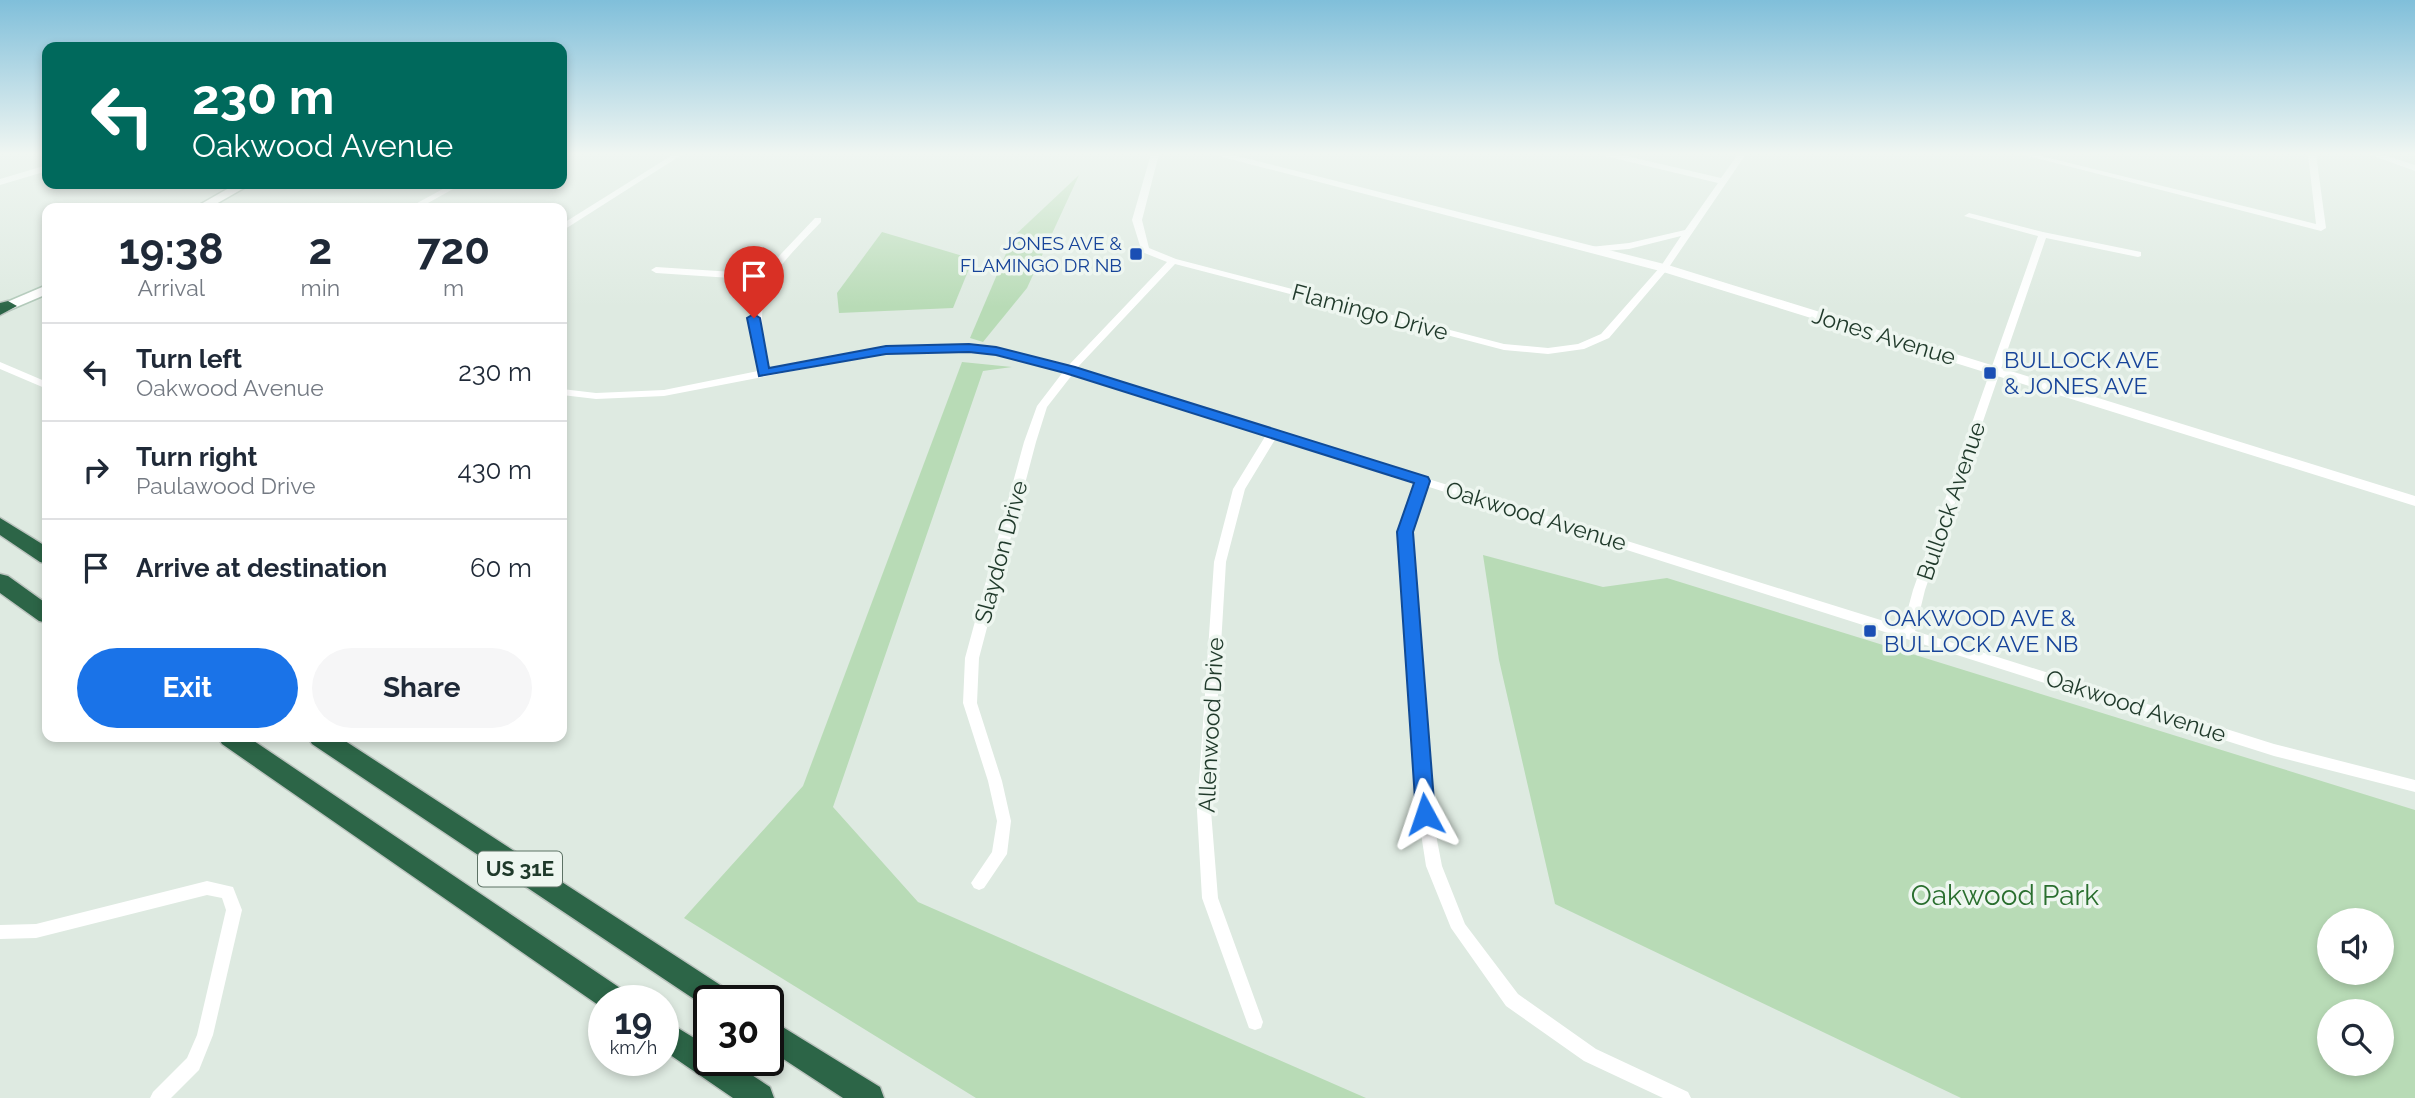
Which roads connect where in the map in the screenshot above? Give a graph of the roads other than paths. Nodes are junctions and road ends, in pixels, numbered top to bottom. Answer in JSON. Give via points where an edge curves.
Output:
{"nodes":[{"id":1,"x":598,"y":205,"type":"edge"},
{"id":2,"x":1141,"y":205,"type":"edge"},
{"id":3,"x":1420,"y":205,"type":"edge"},
{"id":4,"x":1706,"y":205,"type":"edge"},
{"id":5,"x":2230,"y":205,"type":"edge"},
{"id":6,"x":2318,"y":205,"type":"edge"},
{"id":7,"x":1969,"y":216,"type":"dead end"},
{"id":8,"x":818,"y":220,"type":"dead end"},
{"id":9,"x":567,"y":225,"type":"edge"},
{"id":10,"x":1688,"y":232,"type":"junction"},
{"id":11,"x":2043,"y":235,"type":"junction"},
{"id":12,"x":1593,"y":249,"type":"junction"},
{"id":13,"x":2138,"y":254,"type":"dead end"},
{"id":14,"x":1173,"y":261,"type":"junction"},
{"id":15,"x":1664,"y":268,"type":"junction"},
{"id":16,"x":656,"y":270,"type":"dead end"},
{"id":17,"x":765,"y":277,"type":"junction"},
{"id":18,"x":42,"y":292,"type":"edge"},
{"id":19,"x":7,"y":309,"type":"edge"},
{"id":20,"x":0,"y":365,"type":"edge"},
{"id":21,"x":1070,"y":370,"type":"junction"},
{"id":22,"x":1997,"y":370,"type":"junction"},
{"id":23,"x":764,"y":373,"type":"junction"},
{"id":24,"x":42,"y":384,"type":"edge"},
{"id":25,"x":567,"y":393,"type":"edge"},
{"id":26,"x":1273,"y":433,"type":"junction"},
{"id":27,"x":1422,"y":481,"type":"junction"},
{"id":28,"x":2415,"y":501,"type":"edge"},
{"id":29,"x":0,"y":526,"type":"edge"},
{"id":30,"x":42,"y":554,"type":"edge"},
{"id":31,"x":4,"y":586,"type":"edge"},
{"id":32,"x":42,"y":612,"type":"edge"},
{"id":33,"x":1908,"y":634,"type":"junction"},
{"id":34,"x":237,"y":742,"type":"edge"},
{"id":35,"x":328,"y":742,"type":"edge"},
{"id":36,"x":2415,"y":786,"type":"edge"},
{"id":37,"x":979,"y":883,"type":"dead end"},
{"id":38,"x":0,"y":932,"type":"edge"},
{"id":39,"x":594,"y":985,"type":"edge"},
{"id":40,"x":697,"y":985,"type":"edge"},
{"id":41,"x":1255,"y":1022,"type":"dead end"},
{"id":42,"x":784,"y":1042,"type":"edge"},
{"id":43,"x":679,"y":1044,"type":"edge"},
{"id":44,"x":159,"y":1098,"type":"edge"},
{"id":45,"x":759,"y":1098,"type":"edge"},
{"id":46,"x":869,"y":1098,"type":"edge"},
{"id":47,"x":1682,"y":1098,"type":"edge"}],
"edges":[{"from":1,"to":9,"type":"street"},
{"from":2,"to":14,"type":"street","name":"Flamingo Drive","via":[[1137,220],[1145,250]]},
{"from":3,"to":12,"type":"street","name":"Jones Avenue"},
{"from":4,"to":10,"type":"street","name":"Flamingo Drive"},
{"from":5,"to":6,"type":"street","via":[[2321,228]]},
{"from":7,"to":11,"type":"street"},
{"from":8,"to":17,"type":"street"},
{"from":10,"to":12,"type":"street","name":"Jones Avenue"},
{"from":10,"to":15,"type":"street","name":"Flamingo Drive"},
{"from":11,"to":13,"type":"street"},
{"from":11,"to":22,"type":"street","name":"Bullock Avenue"},
{"from":12,"to":15,"type":"street","name":"Jones Avenue"},
{"from":14,"to":15,"type":"street","name":"Flamingo Drive","via":[[1504,347],[1548,351],[1580,347],[1605,336]]},
{"from":14,"to":21,"type":"street","name":"Slaydon Drive"},
{"from":15,"to":22,"type":"street","name":"Jones Avenue"},
{"from":16,"to":17,"type":"street"},
{"from":17,"to":23,"type":"street","via":[[754,318]]},
{"from":18,"to":19,"type":"main road"},
{"from":20,"to":24,"type":"street"},
{"from":21,"to":23,"type":"street","name":"Oakwood Avenue","via":[[996,351],[933,348],[886,350]]},
{"from":21,"to":26,"type":"street","name":"Oakwood Avenue"},
{"from":21,"to":37,"type":"street","name":"Slaydon Drive","via":[[1042,405],[972,658],[970,703],[1004,821],[999,854]]},
{"from":22,"to":28,"type":"street","name":"Jones Avenue"},
{"from":22,"to":33,"type":"street","name":"Bullock Avenue","via":[[1919,590]]},
{"from":23,"to":25,"type":"street","name":"Oakwood Avenue","via":[[647,396]]},
{"from":26,"to":27,"type":"street","name":"Oakwood Avenue"},
{"from":26,"to":41,"type":"street","name":"Allenwood Drive","via":[[1239,489],[1220,562],[1204,811],[1210,898]]},
{"from":27,"to":33,"type":"street","name":"Oakwood Avenue"},
{"from":27,"to":47,"type":"street","via":[[1405,532],[1425,814],[1434,866],[1459,928],[1512,1000],[1590,1055]]},
{"from":29,"to":30,"type":"highway"},
{"from":31,"to":32,"type":"highway"},
{"from":33,"to":36,"type":"street","name":"Oakwood Avenue","via":[[2274,750]]},
{"from":34,"to":39,"type":"highway","number":"US 31E"},
{"from":35,"to":40,"type":"highway","number":"US 31E"},
{"from":38,"to":44,"type":"street","via":[[36,931],[207,888],[228,892],[234,910],[205,1035],[193,1064]]},
{"from":42,"to":46,"type":"highway"},
{"from":43,"to":45,"type":"highway"}]}
